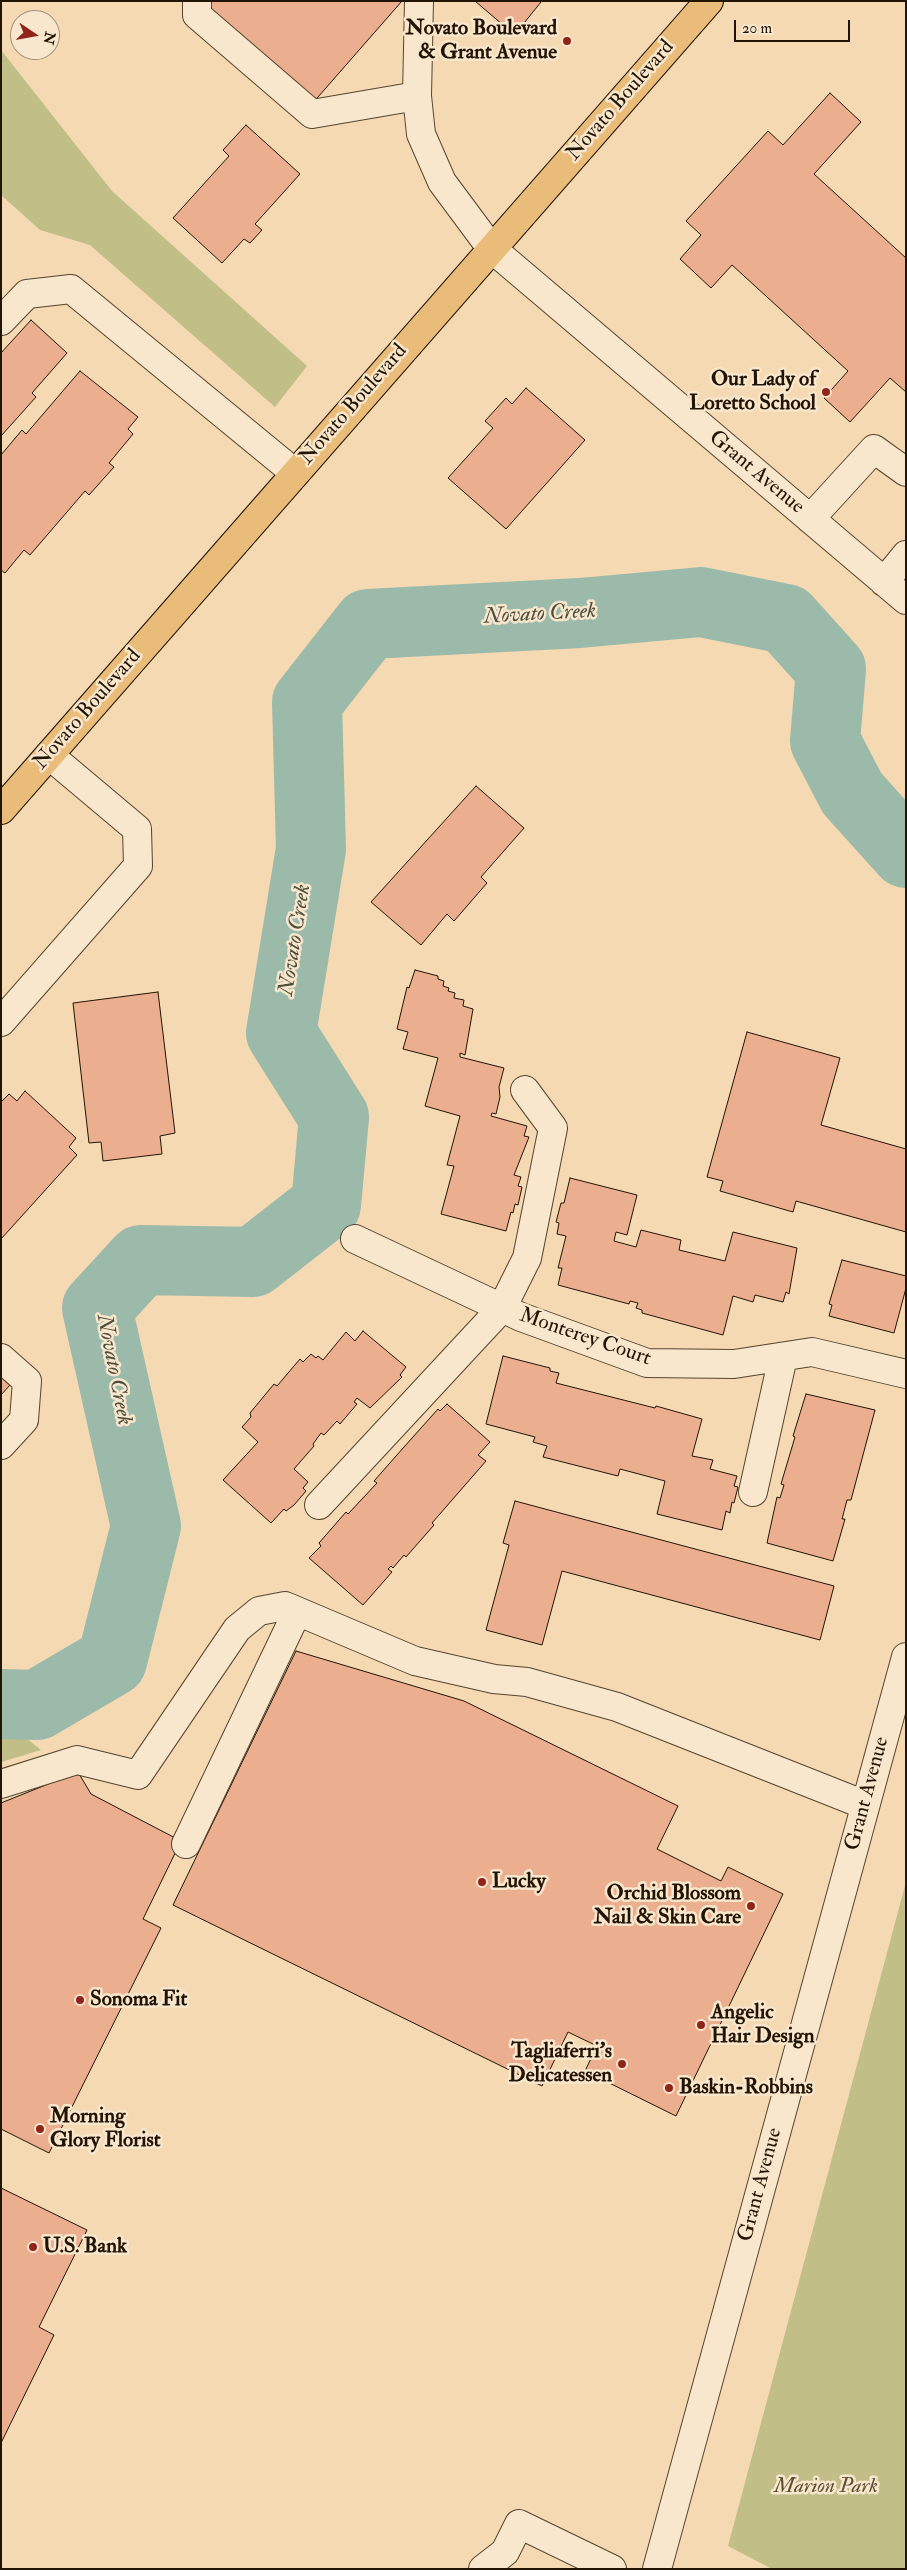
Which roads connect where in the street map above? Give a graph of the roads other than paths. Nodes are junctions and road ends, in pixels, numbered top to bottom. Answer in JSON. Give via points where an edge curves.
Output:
{"nodes":[{"id":1,"x":197,"y":1,"type":"edge"},
{"id":2,"x":419,"y":1,"type":"edge"},
{"id":3,"x":709,"y":1,"type":"edge"},
{"id":4,"x":417,"y":96,"type":"junction"},
{"id":5,"x":491,"y":248,"type":"junction"},
{"id":6,"x":1,"y":321,"type":"edge"},
{"id":7,"x":906,"y":472,"type":"edge"},
{"id":8,"x":295,"y":473,"type":"junction"},
{"id":9,"x":810,"y":519,"type":"junction"},
{"id":10,"x":906,"y":555,"type":"edge"},
{"id":11,"x":884,"y":582,"type":"junction"},
{"id":12,"x":906,"y":600,"type":"edge"},
{"id":13,"x":49,"y":755,"type":"junction"},
{"id":14,"x":1,"y":810,"type":"edge"},
{"id":15,"x":1,"y":1022,"type":"edge"},
{"id":16,"x":525,"y":1090,"type":"dead end"},
{"id":17,"x":355,"y":1239,"type":"dead end"},
{"id":18,"x":502,"y":1308,"type":"junction"},
{"id":19,"x":783,"y":1357,"type":"junction"},
{"id":20,"x":1,"y":1358,"type":"edge"},
{"id":21,"x":906,"y":1374,"type":"edge"},
{"id":22,"x":1,"y":1445,"type":"edge"},
{"id":23,"x":753,"y":1492,"type":"dead end"},
{"id":24,"x":319,"y":1505,"type":"dead end"},
{"id":25,"x":297,"y":1612,"type":"junction"},
{"id":26,"x":906,"y":1657,"type":"edge"},
{"id":27,"x":1,"y":1784,"type":"edge"},
{"id":28,"x":865,"y":1805,"type":"junction"},
{"id":29,"x":186,"y":1844,"type":"dead end"},
{"id":30,"x":483,"y":2569,"type":"edge"},
{"id":31,"x":612,"y":2569,"type":"edge"},
{"id":32,"x":657,"y":2569,"type":"edge"}],
"edges":[{"from":1,"to":4,"type":"street","via":[[197,15],[312,114]]},
{"from":2,"to":4,"type":"street","name":"Grant Avenue"},
{"from":3,"to":5,"type":"main road","name":"Novato Boulevard"},
{"from":4,"to":5,"type":"street","name":"Grant Avenue","via":[[421,134],[442,182]]},
{"from":5,"to":8,"type":"main road","name":"Novato Boulevard"},
{"from":5,"to":9,"type":"street","name":"Grant Avenue"},
{"from":6,"to":8,"type":"street","via":[[27,294],[71,289]]},
{"from":7,"to":9,"type":"street","via":[[874,449]]},
{"from":8,"to":13,"type":"main road","name":"Novato Boulevard"},
{"from":9,"to":11,"type":"street","name":"Grant Avenue"},
{"from":10,"to":11,"type":"street"},
{"from":11,"to":12,"type":"street","name":"Grant Avenue"},
{"from":13,"to":14,"type":"main road","name":"Novato Boulevard"},
{"from":13,"to":15,"type":"street","via":[[137,829],[138,866]]},
{"from":16,"to":18,"type":"street","name":"Monterey Court","via":[[553,1128],[528,1258]]},
{"from":17,"to":18,"type":"street","name":"Monterey Court"},
{"from":18,"to":19,"type":"street","name":"Monterey Court","via":[[647,1363],[734,1364]]},
{"from":18,"to":24,"type":"street","name":"Monterey Court"},
{"from":19,"to":21,"type":"street","name":"Monterey Court","via":[[812,1352]]},
{"from":19,"to":23,"type":"street"},
{"from":20,"to":22,"type":"street","via":[[27,1381],[24,1420]]},
{"from":25,"to":27,"type":"street","via":[[285,1606],[259,1611],[237,1629],[138,1775],[77,1760]]},
{"from":25,"to":28,"type":"street","via":[[415,1661],[494,1679],[527,1682],[617,1707]]},
{"from":25,"to":29,"type":"street"},
{"from":26,"to":28,"type":"street","name":"Grant Avenue"},
{"from":28,"to":32,"type":"street","name":"Grant Avenue"},
{"from":30,"to":31,"type":"street","via":[[505,2552],[518,2524]]}]}
